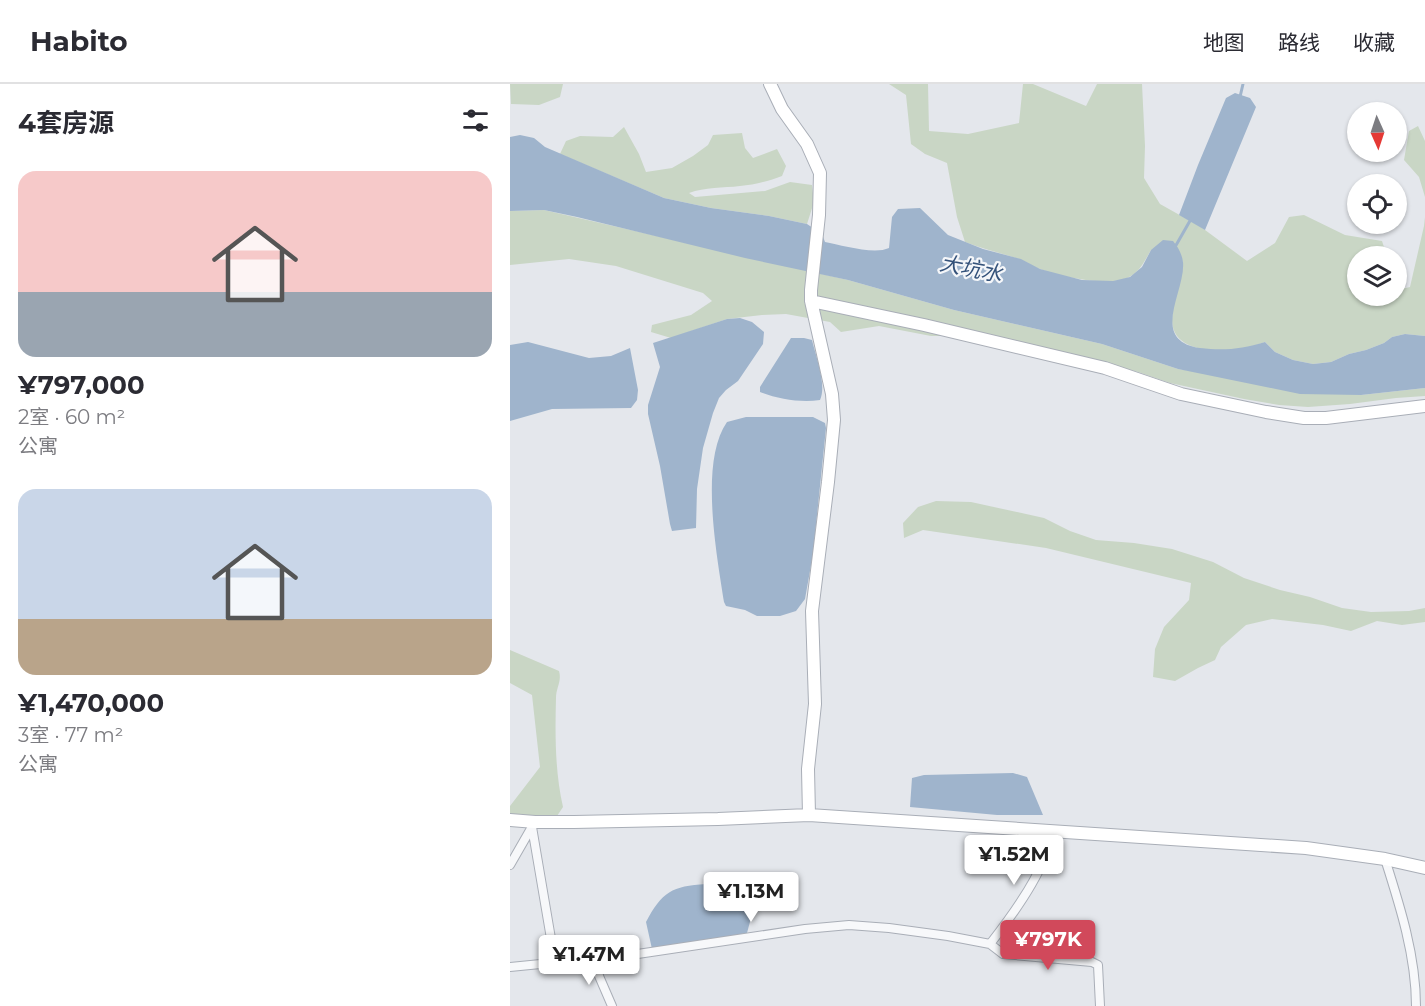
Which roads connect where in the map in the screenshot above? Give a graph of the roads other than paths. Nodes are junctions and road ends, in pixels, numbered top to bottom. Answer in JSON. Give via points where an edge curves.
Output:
{"nodes":[{"id":1,"x":770,"y":84,"type":"edge"},
{"id":2,"x":811,"y":296,"type":"junction"},
{"id":3,"x":1425,"y":406,"type":"edge"},
{"id":4,"x":809,"y":815,"type":"junction"},
{"id":5,"x":510,"y":820,"type":"edge"},
{"id":6,"x":534,"y":824,"type":"junction"},
{"id":7,"x":1048,"y":831,"type":"junction"},
{"id":8,"x":1386,"y":859,"type":"junction"},
{"id":9,"x":510,"y":865,"type":"edge"},
{"id":10,"x":1425,"y":868,"type":"edge"},
{"id":11,"x":990,"y":944,"type":"junction"},
{"id":12,"x":597,"y":958,"type":"junction"},
{"id":13,"x":555,"y":962,"type":"junction"},
{"id":14,"x":510,"y":967,"type":"edge"},
{"id":15,"x":612,"y":1006,"type":"edge"},
{"id":16,"x":1100,"y":1006,"type":"edge"},
{"id":17,"x":1416,"y":1006,"type":"edge"}],
"edges":[{"from":1,"to":2,"type":"street","via":[[820,173]]},
{"from":2,"to":3,"type":"street","via":[[1105,368],[1181,394],[1266,412],[1326,418]]},
{"from":2,"to":4,"type":"street","via":[[834,420],[812,611],[815,704],[808,769]]},
{"from":4,"to":6,"type":"street"},
{"from":4,"to":7,"type":"street"},
{"from":5,"to":6,"type":"street"},
{"from":6,"to":9,"type":"street"},
{"from":6,"to":13,"type":"street"},
{"from":7,"to":8,"type":"street","via":[[1306,848]]},
{"from":7,"to":11,"type":"street","via":[[1044,858]]},
{"from":8,"to":10,"type":"street"},
{"from":8,"to":17,"type":"street","via":[[1412,960]]},
{"from":11,"to":12,"type":"street","via":[[849,925]]},
{"from":11,"to":16,"type":"street","via":[[1003,954],[1098,965]]},
{"from":12,"to":13,"type":"street"},
{"from":12,"to":15,"type":"street","via":[[599,976]]},
{"from":13,"to":14,"type":"street"}]}
